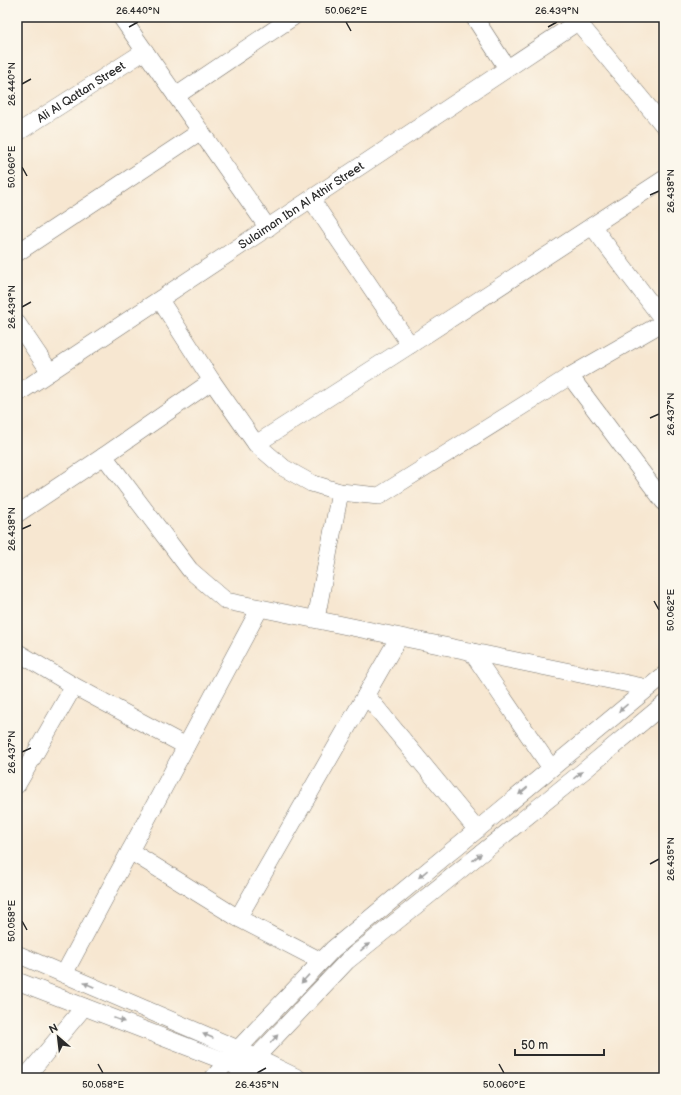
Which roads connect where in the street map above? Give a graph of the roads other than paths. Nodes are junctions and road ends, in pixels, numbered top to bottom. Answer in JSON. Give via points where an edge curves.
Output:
{"nodes":[{"id":1,"x":121,"y":17,"type":"edge"},
{"id":2,"x":293,"y":17,"type":"edge"},
{"id":3,"x":474,"y":17,"type":"edge"},
{"id":4,"x":581,"y":19,"type":"edge"},
{"id":5,"x":145,"y":51,"type":"junction"},
{"id":6,"x":508,"y":68,"type":"junction"},
{"id":7,"x":176,"y":96,"type":"junction"},
{"id":8,"x":664,"y":126,"type":"edge"},
{"id":9,"x":201,"y":131,"type":"junction"},
{"id":10,"x":17,"y":133,"type":"edge"},
{"id":11,"x":664,"y":179,"type":"edge"},
{"id":12,"x":311,"y":199,"type":"junction"},
{"id":13,"x":592,"y":226,"type":"junction"},
{"id":14,"x":268,"y":228,"type":"junction"},
{"id":15,"x":17,"y":253,"type":"edge"},
{"id":16,"x":160,"y":300,"type":"junction"},
{"id":17,"x":664,"y":321,"type":"edge"},
{"id":18,"x":17,"y":323,"type":"edge"},
{"id":19,"x":410,"y":345,"type":"junction"},
{"id":20,"x":50,"y":372,"type":"junction"},
{"id":21,"x":570,"y":376,"type":"junction"},
{"id":22,"x":212,"y":381,"type":"junction"},
{"id":23,"x":17,"y":394,"type":"edge"},
{"id":24,"x":256,"y":444,"type":"junction"},
{"id":25,"x":104,"y":456,"type":"junction"},
{"id":26,"x":340,"y":492,"type":"junction"},
{"id":27,"x":664,"y":502,"type":"edge"},
{"id":28,"x":17,"y":514,"type":"edge"},
{"id":29,"x":260,"y":608,"type":"junction"},
{"id":30,"x":316,"y":619,"type":"junction"},
{"id":31,"x":400,"y":637,"type":"junction"},
{"id":32,"x":471,"y":651,"type":"junction"},
{"id":33,"x":17,"y":652,"type":"edge"},
{"id":34,"x":664,"y":675,"type":"edge"},
{"id":35,"x":74,"y":686,"type":"junction"},
{"id":36,"x":648,"y":688,"type":"junction"},
{"id":37,"x":366,"y":695,"type":"junction"},
{"id":38,"x":664,"y":704,"type":"edge"},
{"id":39,"x":186,"y":746,"type":"junction"},
{"id":40,"x":551,"y":768,"type":"junction"},
{"id":41,"x":17,"y":785,"type":"edge"},
{"id":42,"x":477,"y":830,"type":"junction"},
{"id":43,"x":130,"y":851,"type":"junction"},
{"id":44,"x":238,"y":918,"type":"junction"},
{"id":45,"x":17,"y":954,"type":"edge"},
{"id":46,"x":321,"y":961,"type":"junction"},
{"id":47,"x":64,"y":974,"type":"junction"},
{"id":48,"x":17,"y":982,"type":"edge"},
{"id":49,"x":84,"y":1007,"type":"junction"},
{"id":50,"x":238,"y":1049,"type":"junction"},
{"id":51,"x":257,"y":1057,"type":"junction"},
{"id":52,"x":227,"y":1062,"type":"junction"},
{"id":53,"x":241,"y":1074,"type":"edge"},
{"id":54,"x":25,"y":1078,"type":"edge"},
{"id":55,"x":213,"y":1078,"type":"edge"},
{"id":56,"x":260,"y":1078,"type":"edge"},
{"id":57,"x":298,"y":1078,"type":"edge"}],
"edges":[{"from":1,"to":5,"type":"street"},
{"from":2,"to":7,"type":"street"},
{"from":3,"to":6,"type":"street"},
{"from":4,"to":6,"type":"street","name":"Sulaiman Ibn Al Athir Street"},
{"from":4,"to":8,"type":"street"},
{"from":5,"to":7,"type":"street"},
{"from":5,"to":10,"type":"street","name":"Ali Al Qattan Street"},
{"from":6,"to":12,"type":"street","name":"Sulaiman Ibn Al Athir Street"},
{"from":7,"to":9,"type":"street"},
{"from":9,"to":14,"type":"street"},
{"from":9,"to":15,"type":"street"},
{"from":11,"to":13,"type":"street"},
{"from":12,"to":14,"type":"street","name":"Sulaiman Ibn Al Athir Street"},
{"from":12,"to":19,"type":"street"},
{"from":13,"to":17,"type":"street"},
{"from":13,"to":19,"type":"street"},
{"from":14,"to":16,"type":"street","name":"Sulaiman Ibn Al Athir Street"},
{"from":16,"to":20,"type":"street","name":"Sulaiman Ibn Al Athir Street"},
{"from":16,"to":22,"type":"street"},
{"from":17,"to":21,"type":"street"},
{"from":18,"to":20,"type":"street"},
{"from":19,"to":24,"type":"street"},
{"from":20,"to":23,"type":"street","name":"Sulaiman Ibn Al Athir Street"},
{"from":21,"to":26,"type":"street","via":[[379,496]]},
{"from":21,"to":27,"type":"street"},
{"from":22,"to":24,"type":"street"},
{"from":22,"to":25,"type":"street"},
{"from":24,"to":26,"type":"street","via":[[284,468],[311,483]]},
{"from":25,"to":28,"type":"street"},
{"from":25,"to":29,"type":"street","via":[[190,570],[226,601]]},
{"from":26,"to":30,"type":"street"},
{"from":29,"to":30,"type":"street"},
{"from":29,"to":39,"type":"street"},
{"from":30,"to":31,"type":"street"},
{"from":31,"to":32,"type":"street"},
{"from":31,"to":37,"type":"street"},
{"from":32,"to":36,"type":"street"},
{"from":32,"to":40,"type":"street"},
{"from":33,"to":35,"type":"street"},
{"from":34,"to":36,"type":"street"},
{"from":35,"to":39,"type":"street"},
{"from":35,"to":41,"type":"street"},
{"from":36,"to":40,"type":"street","one_way":true},
{"from":37,"to":42,"type":"street"},
{"from":37,"to":44,"type":"street"},
{"from":51,"to":38,"type":"street","one_way":true,"via":[[347,961]]},
{"from":39,"to":43,"type":"street"},
{"from":40,"to":42,"type":"street","one_way":true},
{"from":42,"to":46,"type":"street","one_way":true},
{"from":43,"to":44,"type":"street"},
{"from":43,"to":47,"type":"street"},
{"from":44,"to":46,"type":"street"},
{"from":45,"to":47,"type":"street"},
{"from":46,"to":50,"type":"street","one_way":true},
{"from":50,"to":47,"type":"street","one_way":true},
{"from":48,"to":49,"type":"street"},
{"from":49,"to":52,"type":"street","one_way":true},
{"from":49,"to":54,"type":"street"},
{"from":50,"to":51,"type":"street"},
{"from":50,"to":52,"type":"street"},
{"from":51,"to":53,"type":"street"},
{"from":51,"to":57,"type":"street"},
{"from":52,"to":53,"type":"street"},
{"from":52,"to":55,"type":"street"},
{"from":53,"to":56,"type":"street"}]}
